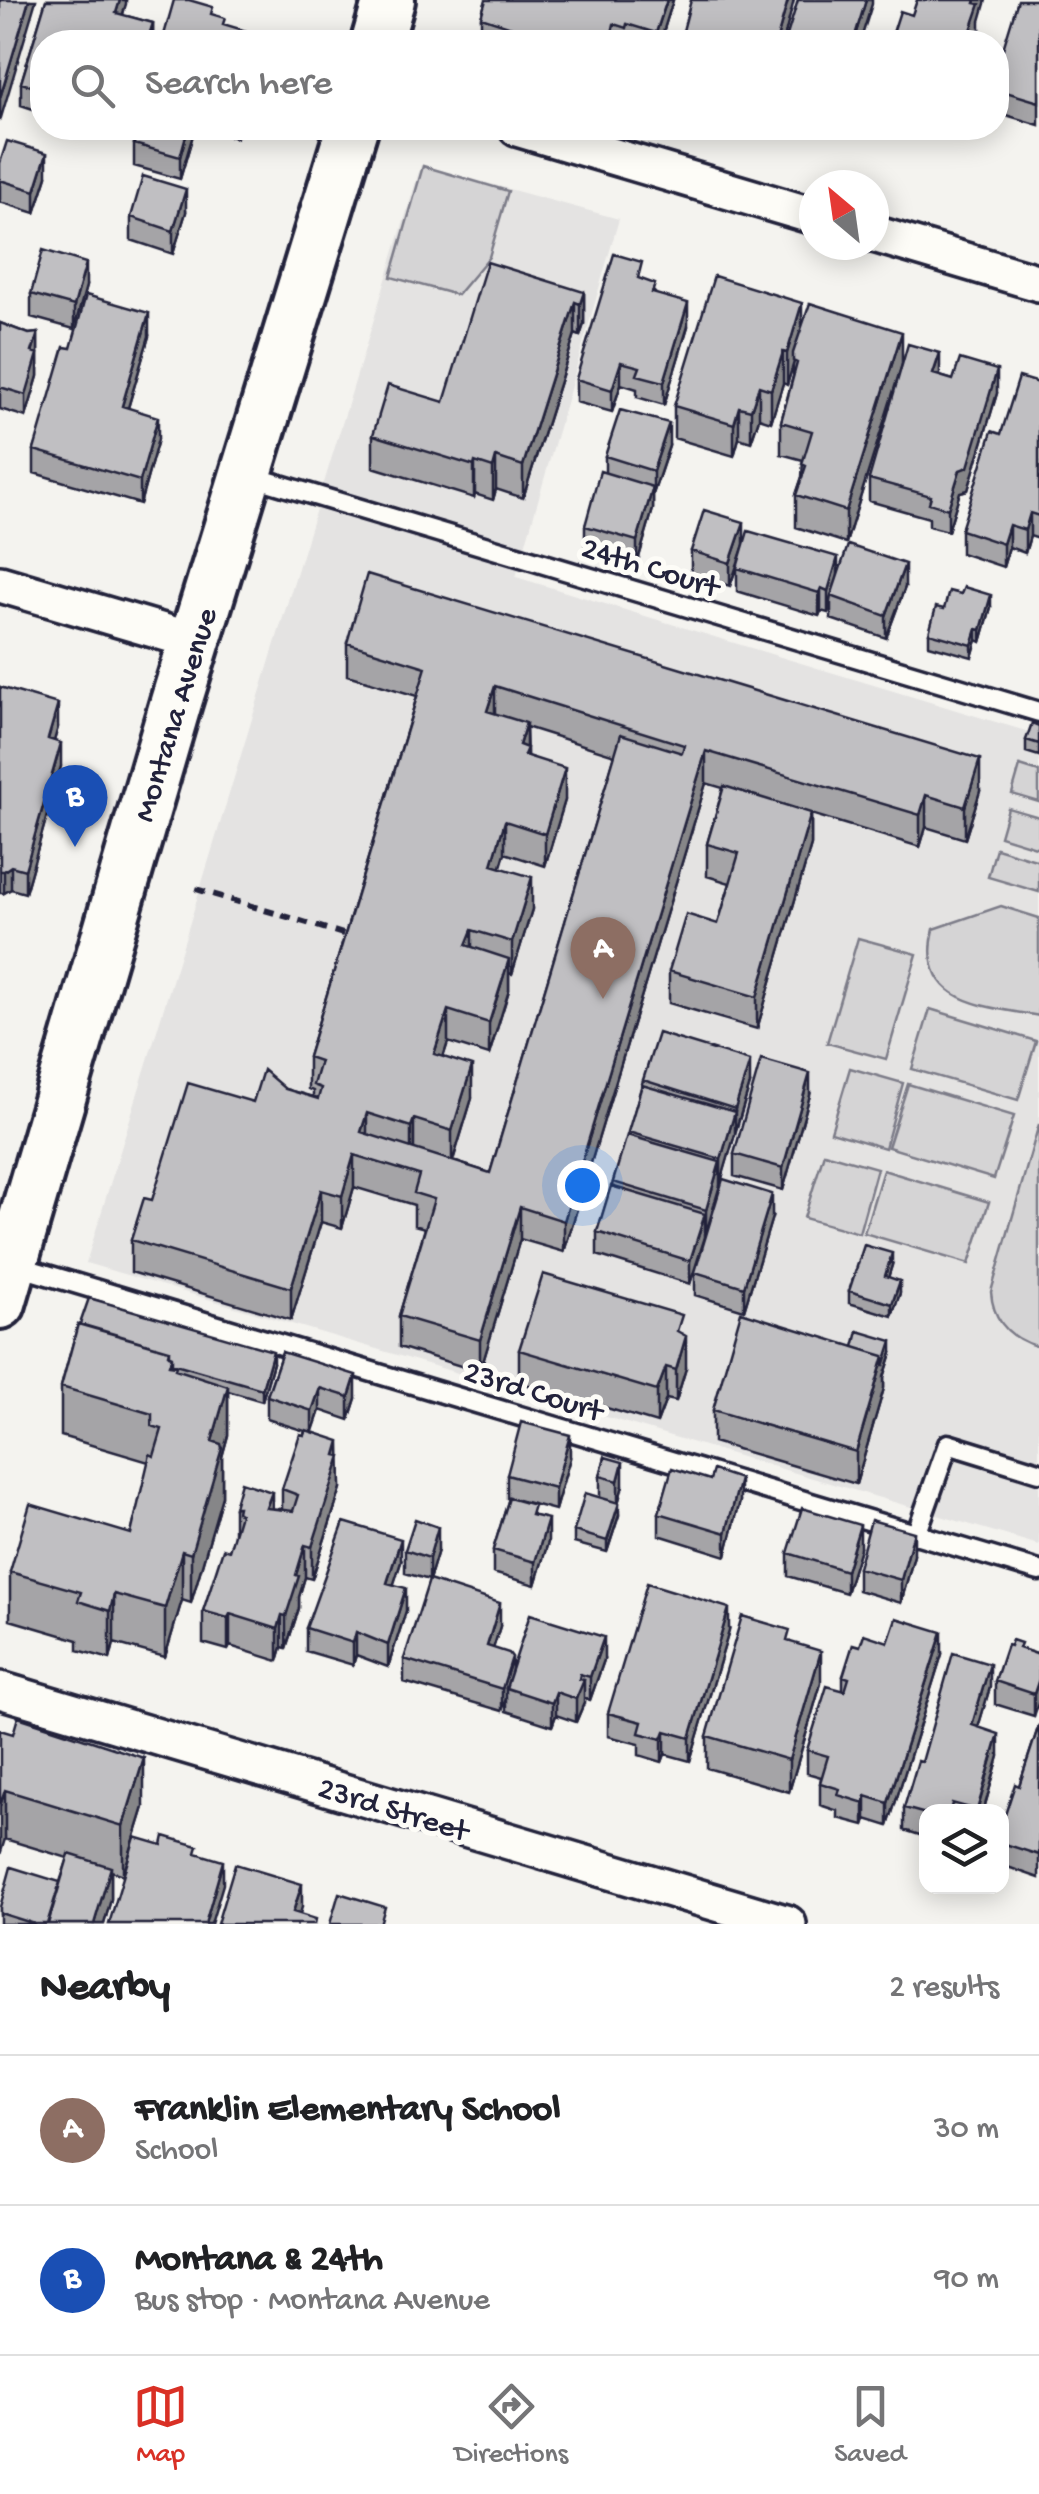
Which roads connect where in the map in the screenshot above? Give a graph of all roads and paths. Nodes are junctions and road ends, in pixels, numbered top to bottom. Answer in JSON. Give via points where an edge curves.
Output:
{"nodes":[{"id":1,"x":390,"y":0,"type":"edge"},
{"id":2,"x":381,"y":30,"type":"edge"},
{"id":3,"x":348,"y":140,"type":"edge"},
{"id":4,"x":558,"y":140,"type":"edge"},
{"id":5,"x":799,"y":212,"type":"edge"},
{"id":6,"x":889,"y":238,"type":"edge"},
{"id":7,"x":1039,"y":283,"type":"edge"},
{"id":8,"x":246,"y":475,"type":"junction"},
{"id":9,"x":0,"y":584,"type":"edge"},
{"id":10,"x":194,"y":641,"type":"junction"},
{"id":11,"x":1039,"y":712,"type":"edge"},
{"id":12,"x":196,"y":889,"type":"dead end"},
{"id":13,"x":354,"y":938,"type":"edge"},
{"id":14,"x":6,"y":1284,"type":"edge"},
{"id":15,"x":1039,"y":1472,"type":"edge"},
{"id":16,"x":916,"y":1535,"type":"junction"},
{"id":17,"x":1039,"y":1571,"type":"edge"},
{"id":18,"x":0,"y":1690,"type":"edge"},
{"id":19,"x":788,"y":1924,"type":"edge"}],
"edges":[{"from":1,"to":2,"type":"street"},
{"from":3,"to":8,"type":"street","name":"Montana Avenue"},
{"from":4,"to":5,"type":"street"},
{"from":6,"to":7,"type":"street"},
{"from":8,"to":10,"type":"street","name":"Montana Avenue"},
{"from":8,"to":11,"type":"lane","name":"24th Court"},
{"from":9,"to":10,"type":"street"},
{"from":10,"to":14,"type":"street","name":"Montana Avenue"},
{"from":12,"to":13,"type":"path"},
{"from":14,"to":16,"type":"lane","name":"23rd Court"},
{"from":15,"to":16,"type":"lane","via":[[948,1444]]},
{"from":16,"to":17,"type":"lane","name":"23rd Court"},
{"from":18,"to":19,"type":"street","name":"23rd Street"}]}
